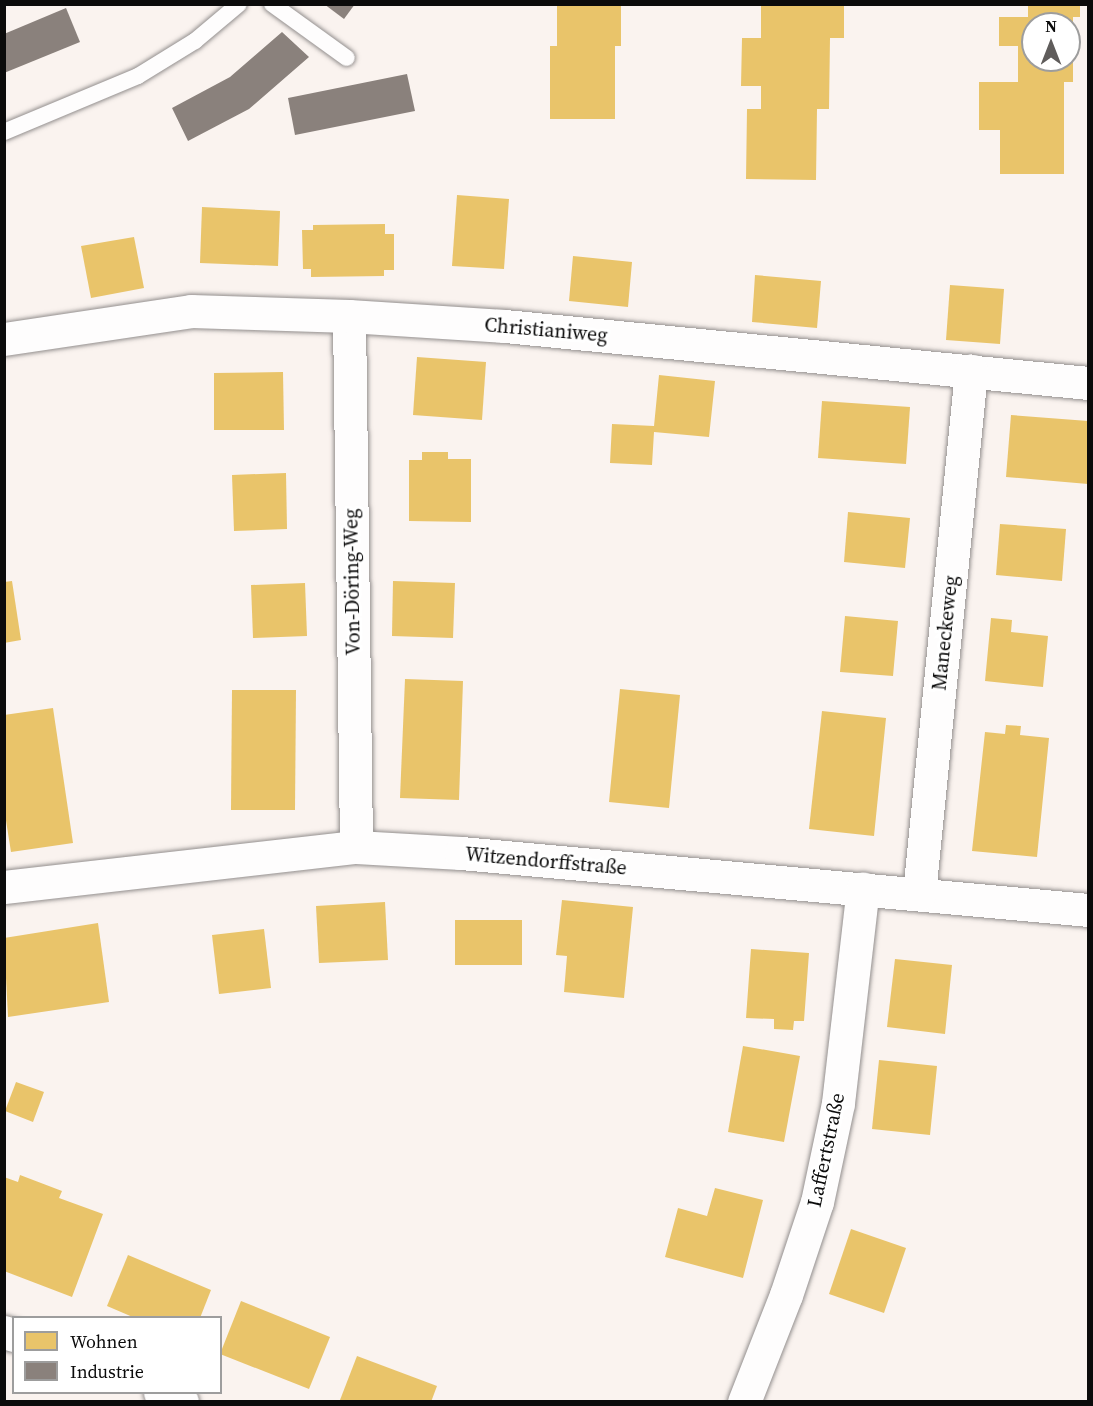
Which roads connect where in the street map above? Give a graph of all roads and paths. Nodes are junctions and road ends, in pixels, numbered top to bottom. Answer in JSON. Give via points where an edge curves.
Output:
{"nodes":[{"id":1,"x":238,"y":4,"type":"edge"},
{"id":2,"x":272,"y":4,"type":"edge"},
{"id":3,"x":347,"y":58,"type":"dead end"},
{"id":4,"x":4,"y":132,"type":"edge"},
{"id":5,"x":349,"y":316,"type":"junction"},
{"id":6,"x":4,"y":339,"type":"edge"},
{"id":7,"x":971,"y":371,"type":"junction"},
{"id":8,"x":1089,"y":383,"type":"edge"},
{"id":9,"x":356,"y":847,"type":"junction"},
{"id":10,"x":4,"y":887,"type":"edge"},
{"id":11,"x":863,"y":888,"type":"junction"},
{"id":12,"x":919,"y":894,"type":"junction"},
{"id":13,"x":1089,"y":910,"type":"edge"},
{"id":14,"x":165,"y":1394,"type":"edge"},
{"id":15,"x":182,"y":1401,"type":"edge"},
{"id":16,"x":744,"y":1401,"type":"edge"}],
"edges":[{"from":1,"to":4,"type":"lane","via":[[195,41],[138,76]]},
{"from":2,"to":3,"type":"lane"},
{"from":5,"to":6,"type":"street","name":"Christianiweg","via":[[191,311]]},
{"from":5,"to":7,"type":"street","name":"Christianiweg","via":[[505,326]]},
{"from":5,"to":9,"type":"street","name":"Von-Döring-Weg"},
{"from":7,"to":8,"type":"street","name":"Christianiweg"},
{"from":7,"to":12,"type":"street","name":"Maneckeweg"},
{"from":9,"to":10,"type":"street","name":"Witzendorffstraße"},
{"from":9,"to":11,"type":"street","name":"Witzendorffstraße"},
{"from":11,"to":12,"type":"street","name":"Witzendorffstraße"},
{"from":11,"to":16,"type":"street","name":"Laffertstraße","via":[[838,1103],[817,1202]]},
{"from":12,"to":13,"type":"street","name":"Witzendorffstraße"},
{"from":14,"to":15,"type":"street"}]}
